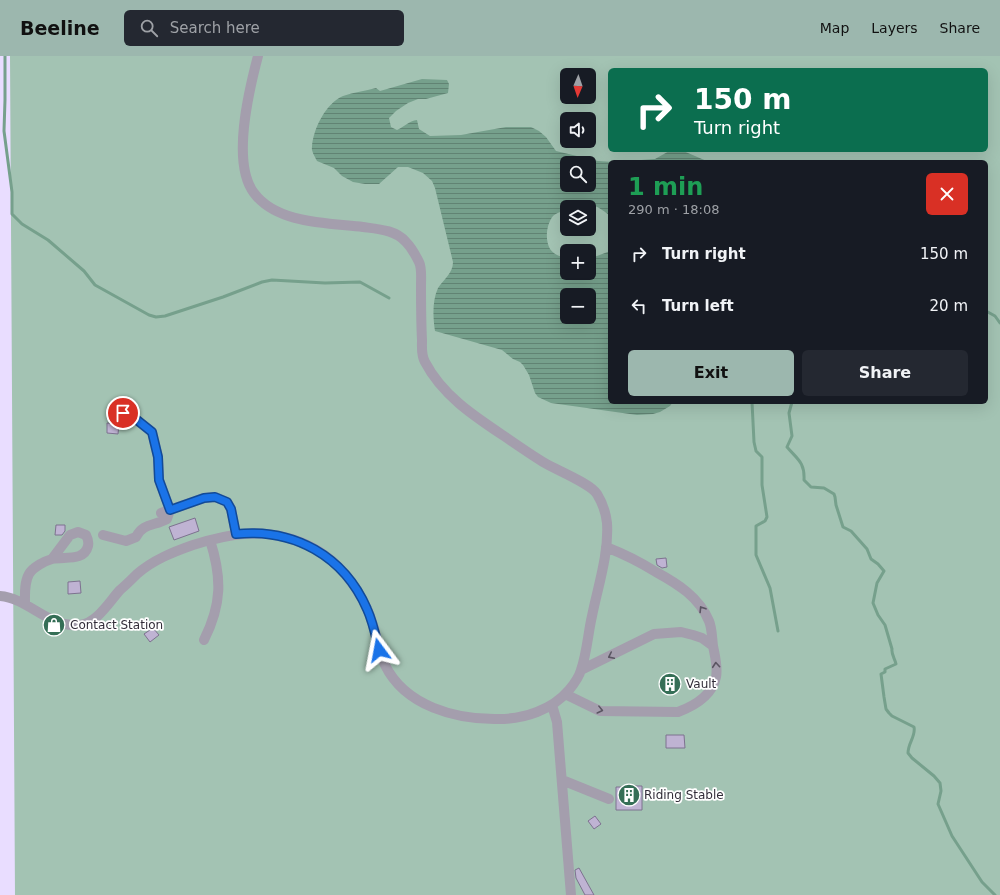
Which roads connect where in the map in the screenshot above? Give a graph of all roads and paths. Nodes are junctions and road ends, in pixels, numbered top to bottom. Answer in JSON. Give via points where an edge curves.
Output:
{"nodes":[{"id":1,"x":258,"y":56,"type":"edge"},
{"id":2,"x":123,"y":413,"type":"dead end"},
{"id":3,"x":166,"y":512,"type":"junction"},
{"id":4,"x":236,"y":534,"type":"junction"},
{"id":5,"x":104,"y":536,"type":"dead end"},
{"id":6,"x":210,"y":540,"type":"junction"},
{"id":7,"x":606,"y":544,"type":"junction"},
{"id":8,"x":52,"y":559,"type":"dead end"},
{"id":9,"x":0,"y":596,"type":"edge"},
{"id":10,"x":25,"y":604,"type":"junction"},
{"id":11,"x":204,"y":640,"type":"dead end"},
{"id":12,"x":713,"y":646,"type":"junction"},
{"id":13,"x":581,"y":670,"type":"junction"},
{"id":14,"x":565,"y":694,"type":"junction"},
{"id":15,"x":552,"y":705,"type":"junction"},
{"id":16,"x":562,"y":780,"type":"junction"},
{"id":17,"x":609,"y":799,"type":"dead end"},
{"id":18,"x":571,"y":895,"type":"edge"}],
"edges":[{"from":1,"to":7,"type":"lane","via":[[252,76],[242,138],[247,182],[253,193],[279,213],[301,220],[382,229],[404,239],[420,264],[422,358],[437,381],[470,413],[543,462],[596,491],[604,511]]},
{"from":2,"to":3,"type":"lane","via":[[152,432]]},
{"from":3,"to":4,"type":"lane","via":[[204,498],[215,497],[227,502],[231,509]]},
{"from":3,"to":5,"type":"lane","via":[[167,519],[145,526],[136,537],[126,541]]},
{"from":4,"to":6,"type":"lane"},
{"from":4,"to":15,"type":"lane","via":[[261,533],[284,536],[318,551],[333,562],[349,578],[368,610],[379,650],[389,672],[405,691],[424,704],[454,715],[497,720],[517,718]]},
{"from":6,"to":10,"type":"lane","via":[[170,553],[142,570],[86,624],[62,624]]},
{"from":6,"to":11,"type":"lane","via":[[219,577],[219,595]]},
{"from":12,"to":7,"type":"lane","one_way":true,"via":[[710,623],[703,608],[687,591]]},
{"from":7,"to":13,"type":"lane"},
{"from":8,"to":10,"type":"lane","via":[[29,574]]},
{"from":9,"to":10,"type":"lane","via":[[10,597]]},
{"from":12,"to":13,"type":"lane","one_way":true,"via":[[697,636],[681,632],[654,634]]},
{"from":14,"to":12,"type":"lane","one_way":true,"via":[[600,711],[678,712],[703,699],[711,689],[716,677]]},
{"from":13,"to":14,"type":"lane"},
{"from":14,"to":15,"type":"lane"},
{"from":15,"to":16,"type":"lane","via":[[557,722]]},
{"from":16,"to":17,"type":"lane"},
{"from":16,"to":18,"type":"lane"}]}
